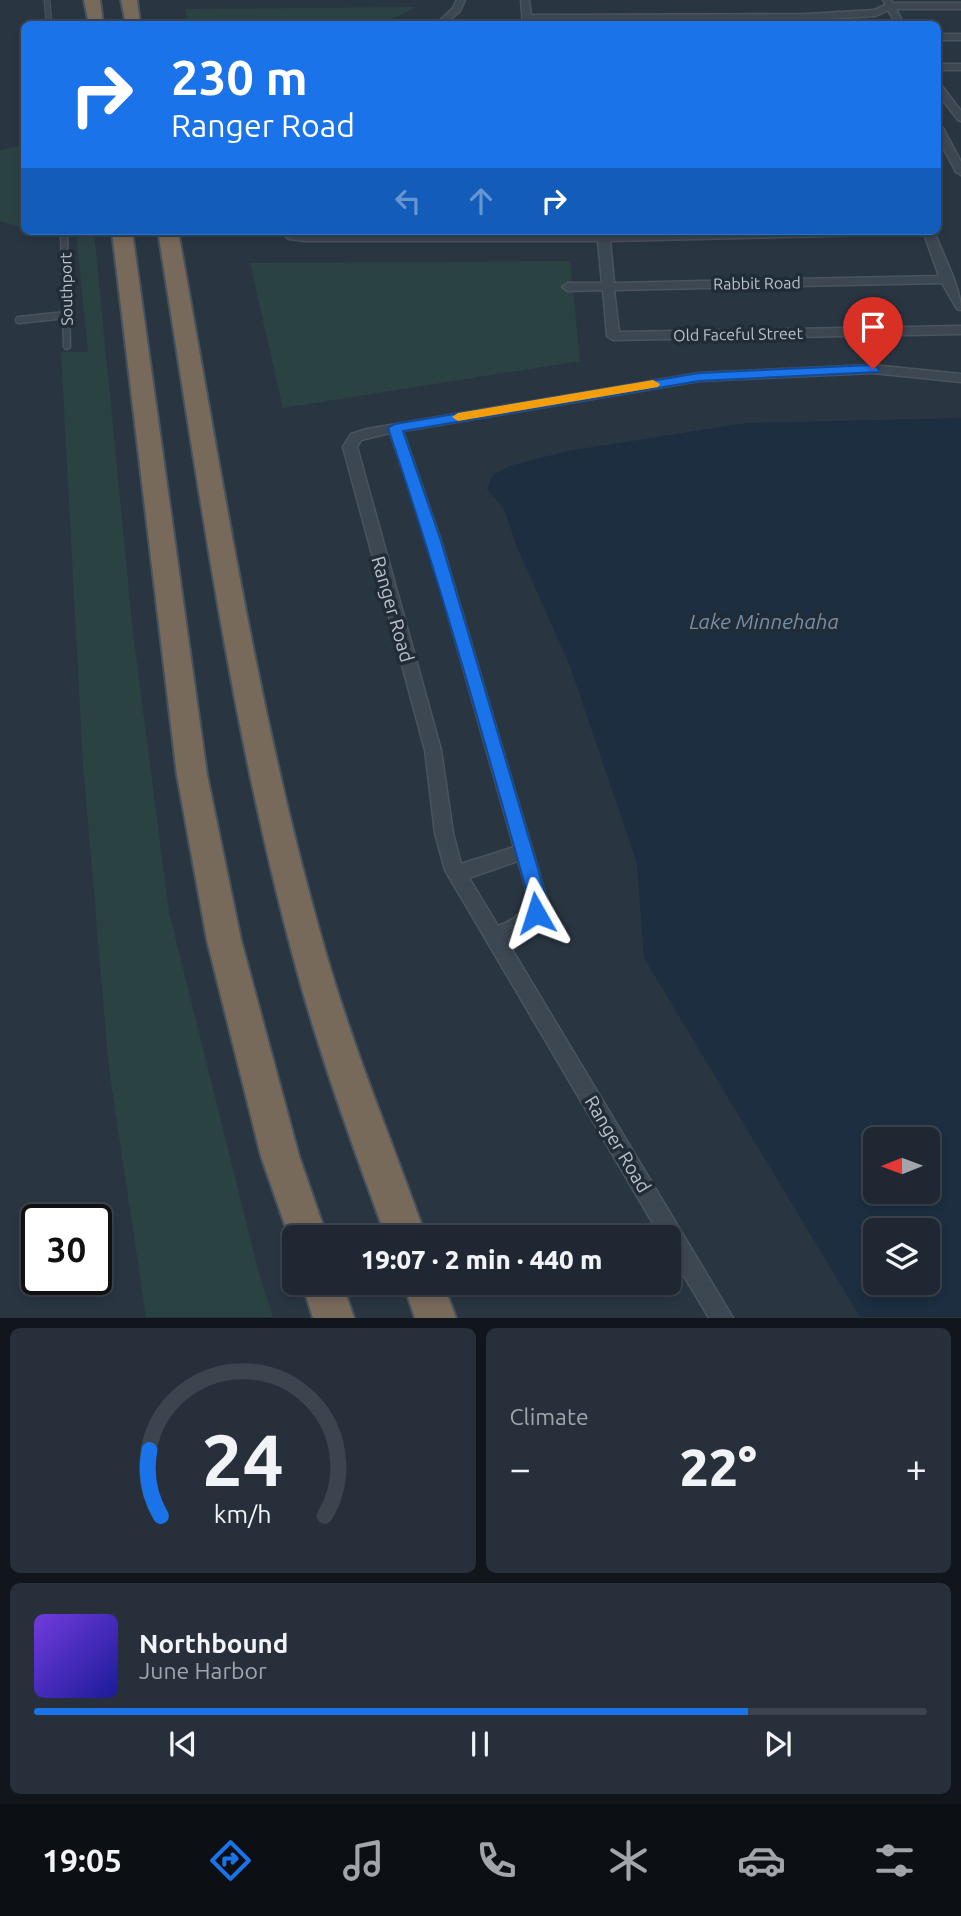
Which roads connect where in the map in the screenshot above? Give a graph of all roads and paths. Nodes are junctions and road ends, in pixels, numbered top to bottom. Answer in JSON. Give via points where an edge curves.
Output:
{"nodes":[{"id":1,"x":47,"y":0,"type":"edge"},
{"id":2,"x":92,"y":0,"type":"edge"},
{"id":3,"x":129,"y":0,"type":"edge"},
{"id":4,"x":461,"y":0,"type":"edge"},
{"id":5,"x":524,"y":0,"type":"edge"},
{"id":6,"x":869,"y":0,"type":"edge"},
{"id":7,"x":889,"y":3,"type":"edge"},
{"id":8,"x":961,"y":6,"type":"edge"},
{"id":9,"x":876,"y":13,"type":"junction"},
{"id":10,"x":825,"y":16,"type":"edge"},
{"id":11,"x":48,"y":21,"type":"edge"},
{"id":12,"x":96,"y":21,"type":"edge"},
{"id":13,"x":132,"y":21,"type":"edge"},
{"id":14,"x":443,"y":21,"type":"edge"},
{"id":15,"x":527,"y":21,"type":"edge"},
{"id":16,"x":880,"y":21,"type":"edge"},
{"id":17,"x":898,"y":21,"type":"edge"},
{"id":18,"x":941,"y":37,"type":"edge"},
{"id":19,"x":961,"y":37,"type":"edge"},
{"id":20,"x":941,"y":67,"type":"edge"},
{"id":21,"x":961,"y":67,"type":"edge"},
{"id":22,"x":941,"y":92,"type":"edge"},
{"id":23,"x":961,"y":101,"type":"edge"},
{"id":24,"x":947,"y":102,"type":"junction"},
{"id":25,"x":961,"y":118,"type":"edge"},
{"id":26,"x":941,"y":135,"type":"edge"},
{"id":27,"x":955,"y":167,"type":"edge"},
{"id":28,"x":64,"y":235,"type":"edge"},
{"id":29,"x":123,"y":235,"type":"edge"},
{"id":30,"x":169,"y":235,"type":"edge"},
{"id":31,"x":290,"y":235,"type":"edge"},
{"id":32,"x":603,"y":235,"type":"edge"},
{"id":33,"x":930,"y":235,"type":"edge"},
{"id":34,"x":946,"y":279,"type":"junction"},
{"id":35,"x":568,"y":287,"type":"dead end"},
{"id":36,"x":609,"y":287,"type":"junction"},
{"id":37,"x":961,"y":306,"type":"edge"},
{"id":38,"x":66,"y":314,"type":"junction"},
{"id":39,"x":19,"y":320,"type":"dead end"},
{"id":40,"x":961,"y":330,"type":"edge"},
{"id":41,"x":67,"y":346,"type":"dead end"},
{"id":42,"x":961,"y":378,"type":"edge"},
{"id":43,"x":395,"y":428,"type":"junction"},
{"id":44,"x":524,"y":851,"type":"junction"},
{"id":45,"x":456,"y":874,"type":"junction"},
{"id":46,"x":494,"y":937,"type":"junction"},
{"id":47,"x":303,"y":1225,"type":"edge"},
{"id":48,"x":402,"y":1225,"type":"edge"},
{"id":49,"x":326,"y":1295,"type":"edge"},
{"id":50,"x":427,"y":1295,"type":"edge"},
{"id":51,"x":334,"y":1318,"type":"edge"},
{"id":52,"x":436,"y":1318,"type":"edge"},
{"id":53,"x":722,"y":1318,"type":"edge"}],
"edges":[{"from":1,"to":11,"type":"lane"},
{"from":2,"to":12,"type":"highway"},
{"from":3,"to":13,"type":"highway"},
{"from":4,"to":14,"type":"street"},
{"from":5,"to":15,"type":"street"},
{"from":6,"to":9,"type":"street"},
{"from":7,"to":8,"type":"street"},
{"from":7,"to":9,"type":"street"},
{"from":7,"to":17,"type":"street"},
{"from":9,"to":10,"type":"street"},
{"from":9,"to":16,"type":"street"},
{"from":10,"to":15,"type":"street"},
{"from":18,"to":19,"type":"street"},
{"from":20,"to":21,"type":"street"},
{"from":22,"to":24,"type":"street"},
{"from":23,"to":24,"type":"street"},
{"from":24,"to":25,"type":"street"},
{"from":26,"to":27,"type":"street"},
{"from":28,"to":38,"type":"lane","name":"Southport"},
{"from":29,"to":47,"type":"highway","via":[[192,775],[224,940],[279,1156]]},
{"from":30,"to":48,"type":"highway","via":[[274,813],[300,919],[352,1089]]},
{"from":31,"to":32,"type":"street"},
{"from":32,"to":36,"type":"street","name":"Old Faceful Street"},
{"from":33,"to":34,"type":"street"},
{"from":34,"to":36,"type":"street","name":"Rabbit Road"},
{"from":34,"to":37,"type":"street"},
{"from":35,"to":36,"type":"street","name":"Rabbit Road"},
{"from":36,"to":40,"type":"street","name":"Old Faceful Street","via":[[613,336]]},
{"from":38,"to":39,"type":"lane"},
{"from":38,"to":41,"type":"lane","name":"Southport"},
{"from":42,"to":43,"type":"street","name":"Ranger Road","via":[[873,369],[699,377]]},
{"from":43,"to":44,"type":"street","via":[[434,541]]},
{"from":43,"to":45,"type":"street","name":"Ranger Road","via":[[360,435],[352,442],[350,453],[433,750],[444,833]]},
{"from":44,"to":45,"type":"street"},
{"from":44,"to":46,"type":"street","via":[[537,896],[536,913]]},
{"from":45,"to":46,"type":"street","name":"Ranger Road"},
{"from":46,"to":53,"type":"street","name":"Ranger Road"},
{"from":49,"to":51,"type":"highway"},
{"from":50,"to":52,"type":"highway"}]}
